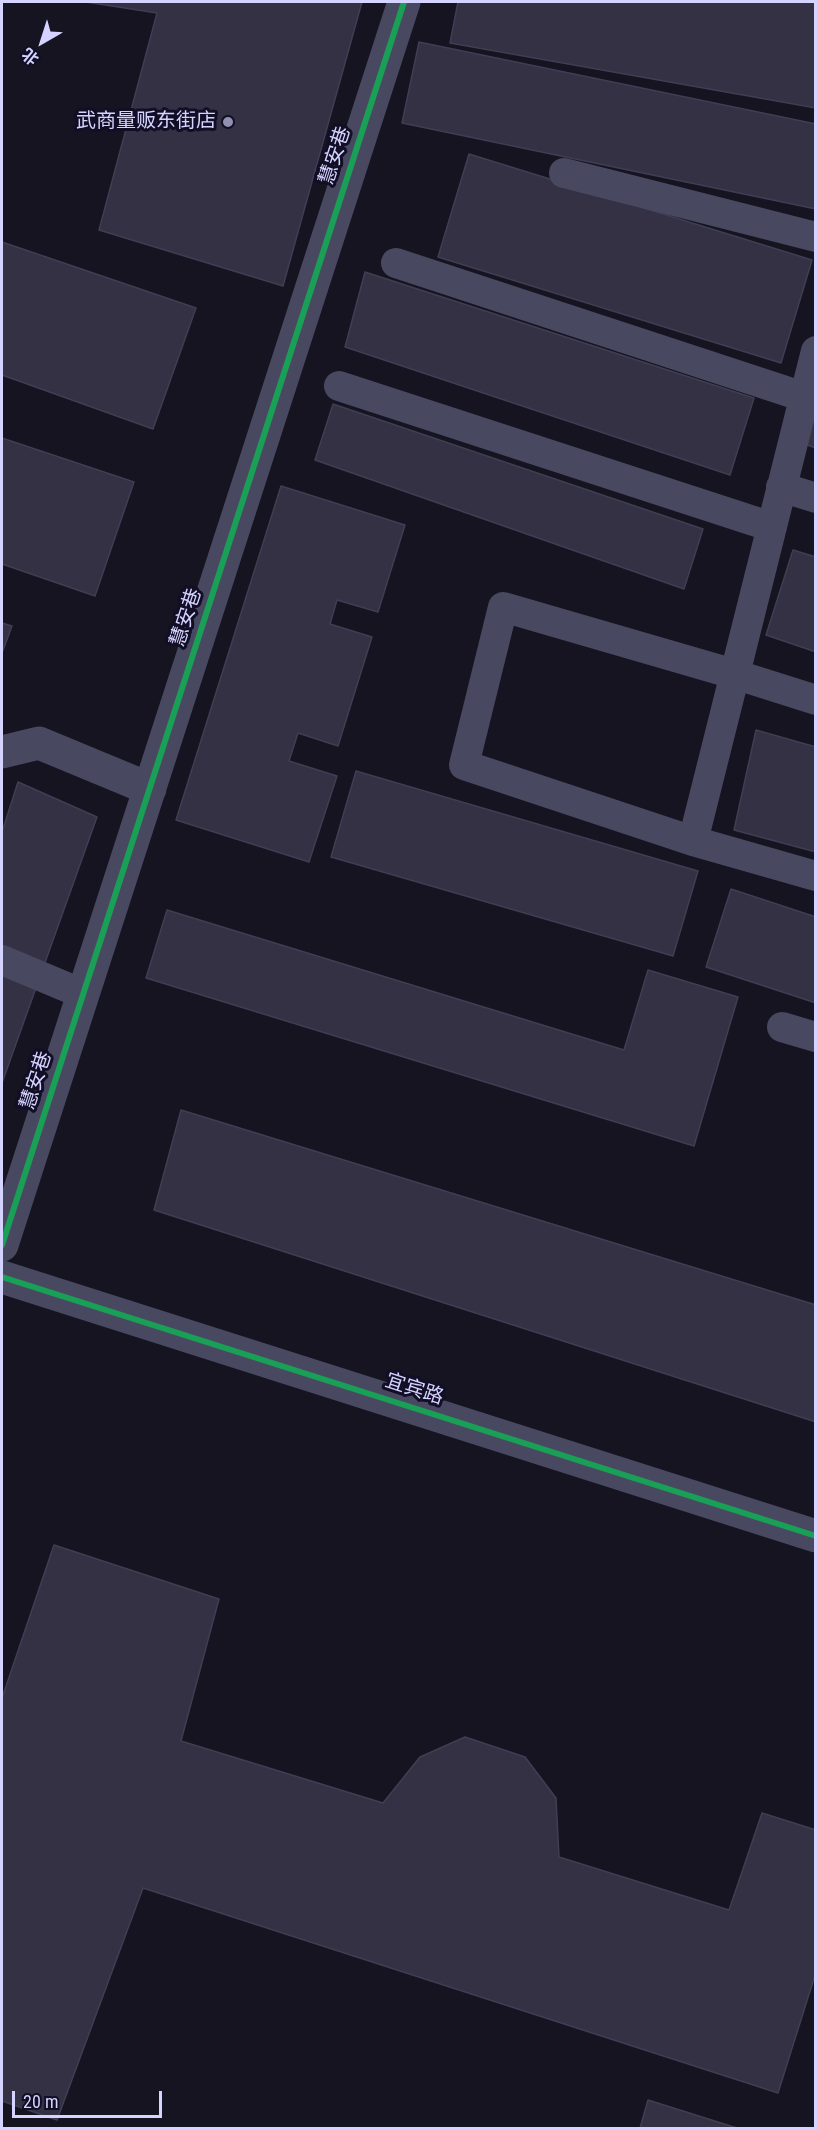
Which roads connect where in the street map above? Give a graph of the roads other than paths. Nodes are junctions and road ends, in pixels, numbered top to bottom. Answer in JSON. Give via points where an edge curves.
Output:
{"nodes":[{"id":1,"x":404,"y":2,"type":"edge"},
{"id":2,"x":564,"y":173,"type":"dead end"},
{"id":3,"x":816,"y":237,"type":"edge"},
{"id":4,"x":396,"y":263,"type":"dead end"},
{"id":5,"x":816,"y":351,"type":"edge"},
{"id":6,"x":339,"y":386,"type":"dead end"},
{"id":7,"x":804,"y":398,"type":"junction"},
{"id":8,"x":781,"y":487,"type":"junction"},
{"id":9,"x":816,"y":498,"type":"edge"},
{"id":10,"x":772,"y":527,"type":"junction"},
{"id":11,"x":734,"y":674,"type":"junction"},
{"id":12,"x":816,"y":700,"type":"edge"},
{"id":13,"x":2,"y":752,"type":"edge"},
{"id":14,"x":150,"y":789,"type":"junction"},
{"id":15,"x":693,"y":841,"type":"junction"},
{"id":16,"x":816,"y":876,"type":"edge"},
{"id":17,"x":2,"y":960,"type":"edge"},
{"id":18,"x":83,"y":994,"type":"junction"},
{"id":19,"x":782,"y":1027,"type":"dead end"},
{"id":20,"x":816,"y":1037,"type":"edge"},
{"id":21,"x":2,"y":1245,"type":"edge"},
{"id":22,"x":2,"y":1277,"type":"edge"},
{"id":23,"x":816,"y":1536,"type":"edge"}],
"edges":[{"from":1,"to":14,"type":"street","name":"慧安巷"},
{"from":2,"to":3,"type":"lane"},
{"from":4,"to":7,"type":"lane"},
{"from":5,"to":7,"type":"lane"},
{"from":6,"to":10,"type":"lane"},
{"from":7,"to":8,"type":"lane"},
{"from":8,"to":9,"type":"lane"},
{"from":8,"to":10,"type":"lane"},
{"from":10,"to":11,"type":"lane"},
{"from":11,"to":12,"type":"lane"},
{"from":11,"to":15,"type":"lane"},
{"from":11,"to":15,"type":"lane","via":[[503,607],[464,765]]},
{"from":13,"to":14,"type":"street","via":[[39,742]]},
{"from":14,"to":18,"type":"street","name":"慧安巷"},
{"from":15,"to":16,"type":"lane"},
{"from":17,"to":18,"type":"lane"},
{"from":18,"to":21,"type":"street","name":"慧安巷"},
{"from":19,"to":20,"type":"lane"},
{"from":22,"to":23,"type":"street","name":"宜宾路"}]}
